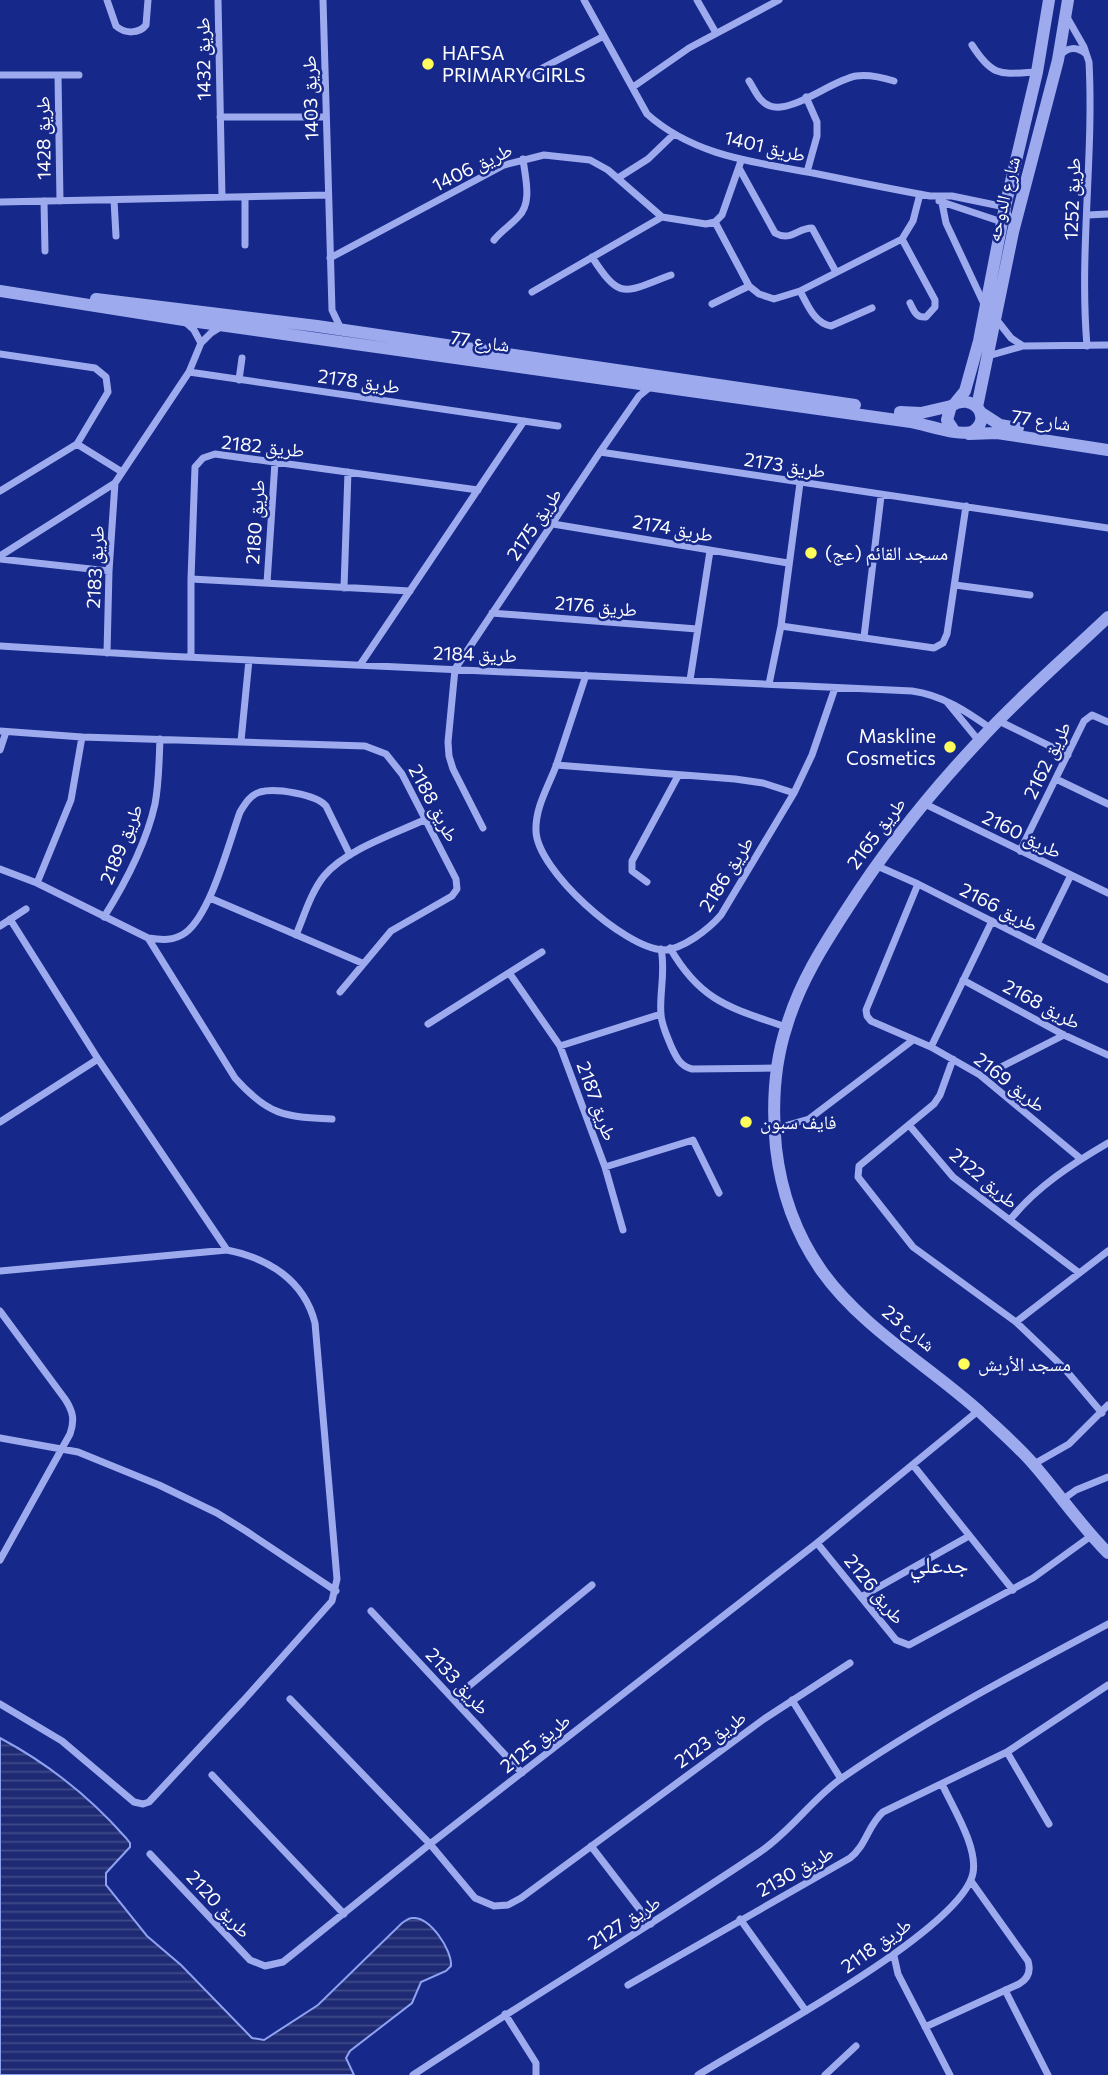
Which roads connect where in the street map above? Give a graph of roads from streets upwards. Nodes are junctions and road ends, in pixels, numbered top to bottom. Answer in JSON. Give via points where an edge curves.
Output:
{"nodes":[{"id":1,"x":107,"y":0,"type":"edge"},
{"id":2,"x":148,"y":0,"type":"edge"},
{"id":3,"x":218,"y":0,"type":"edge"},
{"id":4,"x":323,"y":0,"type":"edge"},
{"id":5,"x":584,"y":0,"type":"edge"},
{"id":6,"x":697,"y":0,"type":"edge"},
{"id":7,"x":779,"y":0,"type":"edge"},
{"id":8,"x":1049,"y":0,"type":"edge"},
{"id":9,"x":1068,"y":0,"type":"edge"},
{"id":10,"x":1066,"y":14,"type":"junction"},
{"id":11,"x":716,"y":33,"type":"junction"},
{"id":12,"x":604,"y":36,"type":"junction"},
{"id":13,"x":972,"y":45,"type":"dead end"},
{"id":14,"x":1086,"y":54,"type":"junction"},
{"id":15,"x":1058,"y":60,"type":"junction"},
{"id":16,"x":1037,"y":72,"type":"junction"},
{"id":17,"x":0,"y":75,"type":"edge"},
{"id":18,"x":58,"y":75,"type":"junction"},
{"id":19,"x":79,"y":75,"type":"dead end"},
{"id":20,"x":529,"y":75,"type":"dead end"},
{"id":21,"x":749,"y":81,"type":"dead end"},
{"id":22,"x":894,"y":81,"type":"dead end"},
{"id":23,"x":633,"y":87,"type":"junction"},
{"id":24,"x":806,"y":97,"type":"junction"},
{"id":25,"x":220,"y":117,"type":"junction"},
{"id":26,"x":326,"y":117,"type":"junction"},
{"id":27,"x":674,"y":134,"type":"junction"},
{"id":28,"x":523,"y":159,"type":"junction"},
{"id":29,"x":740,"y":165,"type":"junction"},
{"id":30,"x":807,"y":172,"type":"junction"},
{"id":31,"x":618,"y":178,"type":"junction"},
{"id":32,"x":328,"y":194,"type":"junction"},
{"id":33,"x":920,"y":194,"type":"junction"},
{"id":34,"x":930,"y":195,"type":"junction"},
{"id":35,"x":222,"y":197,"type":"junction"},
{"id":36,"x":245,"y":197,"type":"junction"},
{"id":37,"x":114,"y":200,"type":"junction"},
{"id":38,"x":44,"y":201,"type":"junction"},
{"id":39,"x":60,"y":201,"type":"junction"},
{"id":40,"x":0,"y":202,"type":"edge"},
{"id":41,"x":942,"y":203,"type":"junction"},
{"id":42,"x":1005,"y":207,"type":"junction"},
{"id":43,"x":1108,"y":214,"type":"edge"},
{"id":44,"x":1088,"y":215,"type":"junction"},
{"id":45,"x":662,"y":217,"type":"junction"},
{"id":46,"x":715,"y":222,"type":"junction"},
{"id":47,"x":1002,"y":222,"type":"junction"},
{"id":48,"x":1013,"y":232,"type":"junction"},
{"id":49,"x":116,"y":236,"type":"dead end"},
{"id":50,"x":902,"y":239,"type":"junction"},
{"id":51,"x":494,"y":240,"type":"dead end"},
{"id":52,"x":245,"y":245,"type":"dead end"},
{"id":53,"x":45,"y":251,"type":"dead end"},
{"id":54,"x":592,"y":257,"type":"junction"},
{"id":55,"x":330,"y":258,"type":"junction"},
{"id":56,"x":836,"y":272,"type":"junction"},
{"id":57,"x":671,"y":275,"type":"dead end"},
{"id":58,"x":0,"y":283,"type":"edge"},
{"id":59,"x":749,"y":286,"type":"junction"},
{"id":60,"x":0,"y":291,"type":"edge"},
{"id":61,"x":800,"y":291,"type":"junction"},
{"id":62,"x":532,"y":292,"type":"dead end"},
{"id":63,"x":910,"y":303,"type":"dead end"},
{"id":64,"x":712,"y":304,"type":"dead end"},
{"id":65,"x":986,"y":306,"type":"junction"},
{"id":66,"x":872,"y":307,"type":"dead end"},
{"id":67,"x":332,"y":310,"type":"junction"},
{"id":68,"x":184,"y":320,"type":"junction"},
{"id":69,"x":996,"y":320,"type":"junction"},
{"id":70,"x":223,"y":325,"type":"junction"},
{"id":71,"x":317,"y":326,"type":"junction"},
{"id":72,"x":342,"y":330,"type":"junction"},
{"id":73,"x":201,"y":343,"type":"junction"},
{"id":74,"x":1108,"y":345,"type":"edge"},
{"id":75,"x":1023,"y":346,"type":"junction"},
{"id":76,"x":1087,"y":346,"type":"junction"},
{"id":77,"x":0,"y":354,"type":"edge"},
{"id":78,"x":988,"y":356,"type":"junction"},
{"id":79,"x":242,"y":358,"type":"dead end"},
{"id":80,"x":189,"y":372,"type":"junction"},
{"id":81,"x":239,"y":380,"type":"junction"},
{"id":82,"x":633,"y":382,"type":"junction"},
{"id":83,"x":654,"y":384,"type":"junction"},
{"id":84,"x":639,"y":396,"type":"junction"},
{"id":85,"x":954,"y":404,"type":"junction"},
{"id":86,"x":979,"y":410,"type":"junction"},
{"id":87,"x":524,"y":421,"type":"junction"},
{"id":88,"x":558,"y":426,"type":"dead end"},
{"id":89,"x":955,"y":432,"type":"junction"},
{"id":90,"x":969,"y":434,"type":"junction"},
{"id":91,"x":1108,"y":442,"type":"edge"},
{"id":92,"x":77,"y":444,"type":"junction"},
{"id":93,"x":1108,"y":450,"type":"edge"},
{"id":94,"x":600,"y":452,"type":"junction"},
{"id":95,"x":275,"y":462,"type":"junction"},
{"id":96,"x":122,"y":472,"type":"junction"},
{"id":97,"x":348,"y":472,"type":"junction"},
{"id":98,"x":115,"y":483,"type":"junction"},
{"id":99,"x":800,"y":483,"type":"junction"},
{"id":100,"x":0,"y":491,"type":"edge"},
{"id":101,"x":478,"y":491,"type":"junction"},
{"id":102,"x":881,"y":496,"type":"junction"},
{"id":103,"x":966,"y":506,"type":"junction"},
{"id":104,"x":554,"y":524,"type":"junction"},
{"id":105,"x":1108,"y":528,"type":"edge"},
{"id":106,"x":710,"y":551,"type":"junction"},
{"id":107,"x":0,"y":557,"type":"edge"},
{"id":108,"x":788,"y":563,"type":"junction"},
{"id":109,"x":109,"y":572,"type":"junction"},
{"id":110,"x":191,"y":579,"type":"junction"},
{"id":111,"x":267,"y":583,"type":"junction"},
{"id":112,"x":955,"y":585,"type":"junction"},
{"id":113,"x":344,"y":588,"type":"junction"},
{"id":114,"x":410,"y":591,"type":"junction"},
{"id":115,"x":1030,"y":596,"type":"dead end"},
{"id":116,"x":492,"y":613,"type":"junction"},
{"id":117,"x":1108,"y":617,"type":"edge"},
{"id":118,"x":781,"y":626,"type":"junction"},
{"id":119,"x":697,"y":629,"type":"junction"},
{"id":120,"x":864,"y":637,"type":"junction"},
{"id":121,"x":0,"y":646,"type":"edge"},
{"id":122,"x":107,"y":653,"type":"junction"},
{"id":123,"x":191,"y":657,"type":"junction"},
{"id":124,"x":249,"y":660,"type":"junction"},
{"id":125,"x":360,"y":665,"type":"junction"},
{"id":126,"x":455,"y":669,"type":"junction"},
{"id":127,"x":586,"y":675,"type":"junction"},
{"id":128,"x":690,"y":680,"type":"junction"},
{"id":129,"x":769,"y":684,"type":"junction"},
{"id":130,"x":835,"y":688,"type":"junction"},
{"id":131,"x":947,"y":702,"type":"junction"},
{"id":132,"x":1108,"y":722,"type":"edge"},
{"id":133,"x":994,"y":725,"type":"junction"},
{"id":134,"x":3,"y":731,"type":"edge"},
{"id":135,"x":82,"y":737,"type":"junction"},
{"id":136,"x":160,"y":739,"type":"junction"},
{"id":137,"x":241,"y":741,"type":"junction"},
{"id":138,"x":979,"y":741,"type":"junction"},
{"id":139,"x":0,"y":750,"type":"edge"},
{"id":140,"x":1068,"y":754,"type":"junction"},
{"id":141,"x":556,"y":765,"type":"junction"},
{"id":142,"x":678,"y":775,"type":"junction"},
{"id":143,"x":1056,"y":779,"type":"junction"},
{"id":144,"x":794,"y":793,"type":"junction"},
{"id":145,"x":923,"y":803,"type":"junction"},
{"id":146,"x":1108,"y":804,"type":"edge"},
{"id":147,"x":424,"y":820,"type":"junction"},
{"id":148,"x":483,"y":828,"type":"dead end"},
{"id":149,"x":1020,"y":851,"type":"junction"},
{"id":150,"x":350,"y":855,"type":"junction"},
{"id":151,"x":875,"y":865,"type":"junction"},
{"id":152,"x":0,"y":869,"type":"edge"},
{"id":153,"x":1071,"y":875,"type":"junction"},
{"id":154,"x":648,"y":881,"type":"dead end"},
{"id":155,"x":37,"y":883,"type":"junction"},
{"id":156,"x":918,"y":884,"type":"junction"},
{"id":157,"x":1108,"y":893,"type":"edge"},
{"id":158,"x":210,"y":898,"type":"junction"},
{"id":159,"x":26,"y":909,"type":"dead end"},
{"id":160,"x":104,"y":917,"type":"junction"},
{"id":161,"x":10,"y":919,"type":"junction"},
{"id":162,"x":992,"y":921,"type":"junction"},
{"id":163,"x":0,"y":926,"type":"edge"},
{"id":164,"x":296,"y":935,"type":"junction"},
{"id":165,"x":148,"y":938,"type":"junction"},
{"id":166,"x":1037,"y":944,"type":"junction"},
{"id":167,"x":670,"y":948,"type":"junction"},
{"id":168,"x":661,"y":950,"type":"junction"},
{"id":169,"x":542,"y":952,"type":"dead end"},
{"id":170,"x":362,"y":963,"type":"junction"},
{"id":171,"x":510,"y":974,"type":"junction"},
{"id":172,"x":963,"y":979,"type":"junction"},
{"id":173,"x":1108,"y":980,"type":"edge"},
{"id":174,"x":340,"y":992,"type":"dead end"},
{"id":175,"x":661,"y":1014,"type":"junction"},
{"id":176,"x":428,"y":1024,"type":"dead end"},
{"id":177,"x":786,"y":1027,"type":"junction"},
{"id":178,"x":1064,"y":1035,"type":"junction"},
{"id":179,"x":913,"y":1040,"type":"junction"},
{"id":180,"x":560,"y":1046,"type":"junction"},
{"id":181,"x":931,"y":1047,"type":"junction"},
{"id":182,"x":1108,"y":1055,"type":"edge"},
{"id":183,"x":98,"y":1059,"type":"junction"},
{"id":184,"x":953,"y":1059,"type":"junction"},
{"id":185,"x":777,"y":1068,"type":"junction"},
{"id":186,"x":999,"y":1068,"type":"dead end"},
{"id":187,"x":332,"y":1119,"type":"dead end"},
{"id":188,"x":0,"y":1122,"type":"edge"},
{"id":189,"x":909,"y":1125,"type":"junction"},
{"id":190,"x":774,"y":1129,"type":"junction"},
{"id":191,"x":1108,"y":1143,"type":"edge"},
{"id":192,"x":1081,"y":1159,"type":"junction"},
{"id":193,"x":605,"y":1167,"type":"junction"},
{"id":194,"x":719,"y":1193,"type":"dead end"},
{"id":195,"x":1010,"y":1220,"type":"junction"},
{"id":196,"x":623,"y":1230,"type":"dead end"},
{"id":197,"x":226,"y":1250,"type":"junction"},
{"id":198,"x":1108,"y":1251,"type":"edge"},
{"id":199,"x":0,"y":1271,"type":"edge"},
{"id":200,"x":1079,"y":1272,"type":"junction"},
{"id":201,"x":0,"y":1311,"type":"edge"},
{"id":202,"x":1016,"y":1322,"type":"junction"},
{"id":203,"x":1108,"y":1405,"type":"edge"},
{"id":204,"x":978,"y":1410,"type":"junction"},
{"id":205,"x":1102,"y":1413,"type":"junction"},
{"id":206,"x":0,"y":1438,"type":"edge"},
{"id":207,"x":62,"y":1448,"type":"junction"},
{"id":208,"x":1034,"y":1464,"type":"junction"},
{"id":209,"x":913,"y":1465,"type":"junction"},
{"id":210,"x":1107,"y":1480,"type":"edge"},
{"id":211,"x":1062,"y":1500,"type":"junction"},
{"id":212,"x":969,"y":1536,"type":"junction"},
{"id":213,"x":1091,"y":1536,"type":"junction"},
{"id":214,"x":817,"y":1543,"type":"junction"},
{"id":215,"x":1108,"y":1553,"type":"edge"},
{"id":216,"x":0,"y":1560,"type":"edge"},
{"id":217,"x":592,"y":1585,"type":"dead end"},
{"id":218,"x":1013,"y":1590,"type":"junction"},
{"id":219,"x":336,"y":1591,"type":"junction"},
{"id":220,"x":861,"y":1597,"type":"junction"},
{"id":221,"x":371,"y":1611,"type":"dead end"},
{"id":222,"x":1108,"y":1624,"type":"edge"},
{"id":223,"x":850,"y":1663,"type":"dead end"},
{"id":224,"x":1108,"y":1685,"type":"edge"},
{"id":225,"x":290,"y":1699,"type":"dead end"},
{"id":226,"x":453,"y":1699,"type":"junction"},
{"id":227,"x":792,"y":1700,"type":"junction"},
{"id":228,"x":0,"y":1704,"type":"edge"},
{"id":229,"x":1007,"y":1752,"type":"junction"},
{"id":230,"x":522,"y":1773,"type":"junction"},
{"id":231,"x":212,"y":1775,"type":"dead end"},
{"id":232,"x":841,"y":1779,"type":"junction"},
{"id":233,"x":942,"y":1784,"type":"junction"},
{"id":234,"x":1049,"y":1824,"type":"dead end"},
{"id":235,"x":430,"y":1844,"type":"junction"},
{"id":236,"x":591,"y":1846,"type":"junction"},
{"id":237,"x":150,"y":1854,"type":"dead end"},
{"id":238,"x":971,"y":1881,"type":"junction"},
{"id":239,"x":344,"y":1914,"type":"junction"},
{"id":240,"x":740,"y":1919,"type":"junction"},
{"id":241,"x":651,"y":1924,"type":"junction"},
{"id":242,"x":894,"y":1956,"type":"junction"},
{"id":243,"x":271,"y":1966,"type":"joint"},
{"id":244,"x":628,"y":1985,"type":"dead end"},
{"id":245,"x":1005,"y":1990,"type":"junction"},
{"id":246,"x":806,"y":2011,"type":"junction"},
{"id":247,"x":505,"y":2014,"type":"junction"},
{"id":248,"x":925,"y":2027,"type":"junction"},
{"id":249,"x":856,"y":2046,"type":"dead end"},
{"id":250,"x":413,"y":2075,"type":"edge"},
{"id":251,"x":536,"y":2075,"type":"edge"},
{"id":252,"x":698,"y":2075,"type":"edge"},
{"id":253,"x":825,"y":2075,"type":"edge"},
{"id":254,"x":950,"y":2075,"type":"edge"},
{"id":255,"x":1048,"y":2075,"type":"edge"}],
"edges":[{"from":1,"to":2,"type":"street","via":[[116,26],[129,32],[146,25]]},
{"from":3,"to":25,"type":"street","name":"طريق 1432"},
{"from":4,"to":26,"type":"street","name":"طريق 1403"},
{"from":5,"to":12,"type":"street","name":"طريق 1401"},
{"from":6,"to":11,"type":"street"},
{"from":7,"to":11,"type":"street"},
{"from":8,"to":16,"type":"street","name":"شارع الدوحه"},
{"from":9,"to":10,"type":"street","name":"شارع الدوحه"},
{"from":10,"to":14,"type":"street","name":"طريق 1252"},
{"from":10,"to":15,"type":"street","name":"شارع الدوحه"},
{"from":11,"to":23,"type":"street"},
{"from":12,"to":20,"type":"street"},
{"from":12,"to":23,"type":"street","name":"طريق 1401"},
{"from":13,"to":16,"type":"street","via":[[993,71]]},
{"from":14,"to":15,"type":"street","via":[[1068,49]]},
{"from":14,"to":44,"type":"street","name":"طريق 1252"},
{"from":15,"to":48,"type":"street","name":"شارع الدوحه"},
{"from":16,"to":42,"type":"street","name":"شارع الدوحه"},
{"from":17,"to":18,"type":"street"},
{"from":18,"to":19,"type":"street"},
{"from":18,"to":39,"type":"street","name":"طريق 1428"},
{"from":21,"to":24,"type":"street","via":[[763,102],[773,107]]},
{"from":22,"to":24,"type":"street","via":[[855,76]]},
{"from":23,"to":27,"type":"street","name":"طريق 1401","via":[[647,114]]},
{"from":24,"to":30,"type":"street","via":[[817,122]]},
{"from":25,"to":26,"type":"street","name":"طريق 1432"},
{"from":25,"to":35,"type":"street","name":"طريق 1432"},
{"from":26,"to":32,"type":"street","name":"طريق 1403"},
{"from":27,"to":29,"type":"street","name":"طريق 1401"},
{"from":27,"to":31,"type":"street","via":[[648,159]]},
{"from":28,"to":31,"type":"street","name":"طريق 1406","via":[[548,155],[590,160]]},
{"from":28,"to":51,"type":"street","via":[[526,207]]},
{"from":28,"to":55,"type":"street","name":"طريق 1406"},
{"from":29,"to":30,"type":"street","name":"طريق 1401"},
{"from":29,"to":46,"type":"street","via":[[722,215]]},
{"from":29,"to":56,"type":"street","via":[[775,233],[794,236],[812,228]]},
{"from":30,"to":33,"type":"street","name":"طريق 1401"},
{"from":31,"to":45,"type":"street","name":"طريق 1406"},
{"from":32,"to":36,"type":"street"},
{"from":32,"to":55,"type":"street","name":"طريق 1403"},
{"from":33,"to":34,"type":"street","name":"طريق 1401"},
{"from":33,"to":50,"type":"street","via":[[914,220]]},
{"from":34,"to":41,"type":"street","name":"طريق 1401"},
{"from":34,"to":42,"type":"street","name":"طريق 1401"},
{"from":35,"to":36,"type":"street"},
{"from":35,"to":37,"type":"street"},
{"from":36,"to":52,"type":"street"},
{"from":37,"to":39,"type":"street"},
{"from":37,"to":49,"type":"street"},
{"from":38,"to":39,"type":"street"},
{"from":38,"to":40,"type":"street"},
{"from":38,"to":53,"type":"street"},
{"from":41,"to":47,"type":"street","name":"طريق 1401"},
{"from":41,"to":65,"type":"street","via":[[946,223]]},
{"from":42,"to":47,"type":"street","name":"شارع الدوحه"},
{"from":42,"to":48,"type":"street"},
{"from":43,"to":44,"type":"street"},
{"from":44,"to":76,"type":"street","name":"طريق 1252"},
{"from":45,"to":46,"type":"street"},
{"from":45,"to":54,"type":"street"},
{"from":46,"to":59,"type":"street"},
{"from":47,"to":65,"type":"street","name":"شارع الدوحه"},
{"from":48,"to":69,"type":"street","name":"شارع الدوحه"},
{"from":50,"to":56,"type":"street"},
{"from":50,"to":63,"type":"street","via":[[935,307],[921,317]]},
{"from":54,"to":57,"type":"street","via":[[611,284],[625,290]]},
{"from":54,"to":62,"type":"street"},
{"from":55,"to":67,"type":"street","name":"طريق 1403"},
{"from":56,"to":61,"type":"street"},
{"from":58,"to":71,"type":"street","name":"شارع 77"},
{"from":59,"to":61,"type":"street","via":[[774,299]]},
{"from":59,"to":64,"type":"street"},
{"from":60,"to":68,"type":"street","name":"شارع 77"},
{"from":61,"to":66,"type":"street","via":[[816,319],[831,326]]},
{"from":65,"to":85,"type":"street","name":"شارع الدوحه","via":[[965,391]]},
{"from":67,"to":71,"type":"street"},
{"from":67,"to":72,"type":"street","name":"طريق 1403"},
{"from":68,"to":70,"type":"street","name":"شارع 77"},
{"from":68,"to":73,"type":"street"},
{"from":69,"to":75,"type":"street"},
{"from":69,"to":78,"type":"street","name":"شارع الدوحه"},
{"from":70,"to":73,"type":"street","name":"طريق 2183"},
{"from":70,"to":82,"type":"street","name":"شارع 77"},
{"from":71,"to":72,"type":"street","name":"شارع 77"},
{"from":72,"to":85,"type":"street","name":"شارع 77","via":[[911,413]]},
{"from":73,"to":80,"type":"street","name":"طريق 2183"},
{"from":74,"to":76,"type":"street"},
{"from":75,"to":76,"type":"street"},
{"from":75,"to":78,"type":"street"},
{"from":77,"to":92,"type":"street","via":[[95,368],[106,377],[108,392]]},
{"from":78,"to":86,"type":"street","name":"شارع الدوحه"},
{"from":79,"to":81,"type":"street"},
{"from":80,"to":81,"type":"street","name":"طريق 2178"},
{"from":80,"to":96,"type":"street","name":"طريق 2183"},
{"from":81,"to":87,"type":"street","name":"طريق 2178"},
{"from":82,"to":83,"type":"street","name":"شارع 77"},
{"from":82,"to":84,"type":"street"},
{"from":83,"to":84,"type":"street","name":"طريق 2175"},
{"from":83,"to":89,"type":"street","name":"شارع 77","via":[[922,423]]},
{"from":84,"to":94,"type":"street","name":"طريق 2175"},
{"from":85,"to":86,"type":"street","via":[[968,401]]},
{"from":85,"to":89,"type":"street","via":[[947,419]]},
{"from":86,"to":90,"type":"street","via":[[978,428]]},
{"from":86,"to":91,"type":"street","name":"شارع 77","via":[[1008,427]]},
{"from":87,"to":88,"type":"street","name":"طريق 2178"},
{"from":87,"to":101,"type":"street"},
{"from":89,"to":90,"type":"street"},
{"from":90,"to":93,"type":"street","name":"شارع 77","via":[[997,433]]},
{"from":92,"to":96,"type":"street"},
{"from":92,"to":100,"type":"street"},
{"from":94,"to":99,"type":"street","name":"طريق 2173"},
{"from":94,"to":104,"type":"street","name":"طريق 2175"},
{"from":95,"to":97,"type":"street","name":"طريق 2182"},
{"from":95,"to":110,"type":"street","name":"طريق 2182","via":[[215,454],[195,467]]},
{"from":95,"to":111,"type":"street","name":"طريق 2180"},
{"from":96,"to":98,"type":"street","name":"طريق 2183"},
{"from":97,"to":101,"type":"street","name":"طريق 2182"},
{"from":97,"to":113,"type":"street"},
{"from":98,"to":107,"type":"street","name":"طريق 2183"},
{"from":98,"to":109,"type":"street","name":"طريق 2183"},
{"from":99,"to":102,"type":"street","name":"طريق 2173"},
{"from":99,"to":108,"type":"street"},
{"from":101,"to":114,"type":"street"},
{"from":102,"to":103,"type":"street","name":"طريق 2173"},
{"from":102,"to":120,"type":"street"},
{"from":103,"to":105,"type":"street","name":"طريق 2173"},
{"from":103,"to":112,"type":"street"},
{"from":104,"to":106,"type":"street","name":"طريق 2174"},
{"from":104,"to":116,"type":"street","name":"طريق 2175"},
{"from":106,"to":108,"type":"street","name":"طريق 2174"},
{"from":106,"to":119,"type":"street"},
{"from":107,"to":109,"type":"street"},
{"from":108,"to":118,"type":"street"},
{"from":109,"to":122,"type":"street","name":"طريق 2183"},
{"from":110,"to":111,"type":"street","name":"طريق 2180"},
{"from":110,"to":123,"type":"street","name":"طريق 2182"},
{"from":111,"to":113,"type":"street","name":"طريق 2180"},
{"from":112,"to":115,"type":"street"},
{"from":112,"to":120,"type":"street","via":[[943,643],[934,648]]},
{"from":113,"to":114,"type":"street","name":"طريق 2180"},
{"from":114,"to":125,"type":"street"},
{"from":116,"to":119,"type":"street","name":"طريق 2176"},
{"from":116,"to":126,"type":"street","name":"طريق 2175"},
{"from":117,"to":133,"type":"street","name":"طريق 2165"},
{"from":118,"to":120,"type":"street"},
{"from":118,"to":129,"type":"street"},
{"from":119,"to":128,"type":"street"},
{"from":121,"to":122,"type":"street","name":"طريق 2184"},
{"from":122,"to":123,"type":"street","name":"طريق 2184"},
{"from":123,"to":124,"type":"street","name":"طريق 2184"},
{"from":124,"to":125,"type":"street","name":"طريق 2184"},
{"from":124,"to":137,"type":"street"},
{"from":125,"to":126,"type":"street","name":"طريق 2184"},
{"from":126,"to":127,"type":"street","name":"طريق 2184"},
{"from":126,"to":148,"type":"street","via":[[449,756]]},
{"from":127,"to":128,"type":"street","name":"طريق 2184"},
{"from":127,"to":141,"type":"street"},
{"from":128,"to":129,"type":"street","name":"طريق 2184"},
{"from":129,"to":130,"type":"street","name":"طريق 2184"},
{"from":130,"to":131,"type":"street","name":"طريق 2184","via":[[912,691]]},
{"from":130,"to":144,"type":"street","name":"طريق 2186"},
{"from":131,"to":133,"type":"street","name":"طريق 2184"},
{"from":131,"to":138,"type":"street"},
{"from":132,"to":140,"type":"street","name":"طريق 2162","via":[[1093,715],[1084,721]]},
{"from":133,"to":138,"type":"street","name":"طريق 2165"},
{"from":133,"to":140,"type":"street","name":"طريق 2184"},
{"from":134,"to":135,"type":"street","name":"طريق 2188"},
{"from":134,"to":139,"type":"street"},
{"from":135,"to":136,"type":"street","name":"طريق 2188"},
{"from":135,"to":155,"type":"street","via":[[71,800]]},
{"from":136,"to":137,"type":"street","name":"طريق 2188"},
{"from":136,"to":160,"type":"street","name":"طريق 2189","via":[[150,819],[133,864]]},
{"from":137,"to":147,"type":"street","name":"طريق 2188","via":[[365,746],[386,754],[402,774]]},
{"from":138,"to":145,"type":"street","name":"طريق 2165"},
{"from":140,"to":143,"type":"street","name":"طريق 2162"},
{"from":141,"to":142,"type":"street"},
{"from":141,"to":168,"type":"street","via":[[537,812],[536,834],[544,857],[606,922],[638,943]]},
{"from":142,"to":144,"type":"street","via":[[751,781]]},
{"from":142,"to":154,"type":"street","via":[[631,864],[632,871]]},
{"from":143,"to":146,"type":"street"},
{"from":143,"to":149,"type":"street","name":"طريق 2162"},
{"from":144,"to":167,"type":"street","name":"طريق 2186","via":[[721,915],[704,932]]},
{"from":145,"to":149,"type":"street","name":"طريق 2160"},
{"from":145,"to":151,"type":"street","name":"طريق 2165"},
{"from":147,"to":150,"type":"street"},
{"from":147,"to":170,"type":"street","name":"طريق 2188","via":[[457,889],[391,931]]},
{"from":149,"to":153,"type":"street","name":"طريق 2160"},
{"from":150,"to":158,"type":"street","via":[[321,800],[262,792],[240,812]]},
{"from":150,"to":164,"type":"street","via":[[323,877]]},
{"from":151,"to":156,"type":"street","name":"طريق 2166"},
{"from":151,"to":177,"type":"street","name":"طريق 2165","via":[[817,955]]},
{"from":152,"to":155,"type":"street"},
{"from":153,"to":157,"type":"street","name":"طريق 2160"},
{"from":153,"to":166,"type":"street"},
{"from":155,"to":160,"type":"street"},
{"from":156,"to":162,"type":"street","name":"طريق 2166"},
{"from":156,"to":179,"type":"street","name":"طريق 2169","via":[[865,1013],[871,1021]]},
{"from":158,"to":164,"type":"street"},
{"from":158,"to":165,"type":"street","via":[[183,934],[162,940]]},
{"from":159,"to":161,"type":"street"},
{"from":160,"to":165,"type":"street"},
{"from":161,"to":163,"type":"street"},
{"from":161,"to":183,"type":"street"},
{"from":162,"to":166,"type":"street","name":"طريق 2166"},
{"from":162,"to":172,"type":"street"},
{"from":164,"to":170,"type":"street"},
{"from":165,"to":187,"type":"street","via":[[248,1092],[280,1114]]},
{"from":166,"to":173,"type":"street","name":"طريق 2166"},
{"from":167,"to":168,"type":"street","name":"طريق 2186"},
{"from":167,"to":177,"type":"street","via":[[688,976],[709,995]]},
{"from":168,"to":175,"type":"street"},
{"from":169,"to":171,"type":"street"},
{"from":170,"to":174,"type":"street"},
{"from":171,"to":176,"type":"street"},
{"from":171,"to":180,"type":"street","name":"طريق 2187"},
{"from":172,"to":178,"type":"street","name":"طريق 2168"},
{"from":172,"to":181,"type":"street"},
{"from":175,"to":180,"type":"street","name":"طريق 2187"},
{"from":175,"to":185,"type":"street","via":[[674,1052],[685,1067]]},
{"from":177,"to":185,"type":"street","name":"طريق 2165"},
{"from":178,"to":182,"type":"street","name":"طريق 2168"},
{"from":178,"to":186,"type":"street"},
{"from":179,"to":181,"type":"street","name":"طريق 2169"},
{"from":179,"to":190,"type":"street","via":[[809,1119]]},
{"from":180,"to":193,"type":"street","name":"طريق 2187"},
{"from":181,"to":184,"type":"street","name":"طريق 2169"},
{"from":183,"to":188,"type":"street"},
{"from":183,"to":197,"type":"street"},
{"from":184,"to":189,"type":"street","via":[[934,1104]]},
{"from":184,"to":192,"type":"street","name":"طريق 2169","via":[[980,1075]]},
{"from":185,"to":190,"type":"street","name":"طريق 2165"},
{"from":189,"to":195,"type":"street","name":"طريق 2122","via":[[953,1177]]},
{"from":189,"to":202,"type":"street","via":[[859,1166],[858,1177],[913,1247]]},
{"from":190,"to":204,"type":"street","name":"شارع 23","via":[[782,1186],[803,1241],[821,1269],[866,1318]]},
{"from":191,"to":192,"type":"street"},
{"from":192,"to":195,"type":"street","via":[[1028,1199]]},
{"from":193,"to":194,"type":"street","name":"طريق 2187","via":[[693,1140]]},
{"from":193,"to":196,"type":"street","name":"طريق 2187"},
{"from":195,"to":200,"type":"street","name":"طريق 2122"},
{"from":197,"to":199,"type":"street"},
{"from":197,"to":219,"type":"street","via":[[285,1274],[311,1307],[316,1322]]},
{"from":198,"to":200,"type":"street"},
{"from":200,"to":202,"type":"street"},
{"from":201,"to":207,"type":"street","via":[[69,1405],[74,1423]]},
{"from":202,"to":205,"type":"street","via":[[1064,1367]]},
{"from":203,"to":205,"type":"street"},
{"from":204,"to":208,"type":"street","name":"شارع 23"},
{"from":204,"to":209,"type":"street"},
{"from":205,"to":208,"type":"street","via":[[1069,1444]]},
{"from":206,"to":207,"type":"street"},
{"from":207,"to":216,"type":"street"},
{"from":207,"to":219,"type":"street","via":[[126,1470],[217,1513]]},
{"from":208,"to":211,"type":"street","name":"شارع 23"},
{"from":209,"to":212,"type":"street"},
{"from":209,"to":214,"type":"street"},
{"from":210,"to":211,"type":"street"},
{"from":211,"to":213,"type":"street","name":"شارع 23"},
{"from":212,"to":218,"type":"street"},
{"from":212,"to":220,"type":"street"},
{"from":213,"to":215,"type":"street","name":"شارع 23"},
{"from":213,"to":218,"type":"street","name":"طريق 2126"},
{"from":214,"to":220,"type":"street","name":"طريق 2126"},
{"from":214,"to":230,"type":"street","name":"طريق 2125"},
{"from":217,"to":226,"type":"street"},
{"from":218,"to":220,"type":"street","name":"طريق 2126","via":[[909,1645],[896,1640]]},
{"from":219,"to":228,"type":"street","via":[[243,1701],[144,1804],[134,1802],[62,1741]]},
{"from":221,"to":226,"type":"street","name":"طريق 2133"},
{"from":222,"to":232,"type":"street","name":"طريق 2127"},
{"from":223,"to":227,"type":"street","name":"طريق 2123"},
{"from":224,"to":229,"type":"street","name":"طريق 2130"},
{"from":225,"to":235,"type":"street"},
{"from":226,"to":230,"type":"street","name":"طريق 2133"},
{"from":227,"to":232,"type":"street"},
{"from":227,"to":236,"type":"street","name":"طريق 2123"},
{"from":229,"to":233,"type":"street","name":"طريق 2130"},
{"from":229,"to":234,"type":"street"},
{"from":230,"to":235,"type":"street","name":"طريق 2125"},
{"from":231,"to":239,"type":"street"},
{"from":232,"to":241,"type":"street","name":"طريق 2127","via":[[774,1842]]},
{"from":233,"to":238,"type":"street","via":[[972,1850]]},
{"from":233,"to":240,"type":"street","name":"طريق 2130","via":[[883,1812],[850,1858]]},
{"from":235,"to":236,"type":"street","name":"طريق 2123","via":[[475,1898],[494,1906],[515,1902]]},
{"from":235,"to":239,"type":"street","name":"طريق 2125"},
{"from":236,"to":241,"type":"street"},
{"from":237,"to":243,"type":"street","name":"طريق 2120","via":[[246,1956]]},
{"from":238,"to":242,"type":"street","name":"طريق 2118","via":[[958,1899]]},
{"from":238,"to":245,"type":"street","via":[[1028,1961],[1027,1977]]},
{"from":239,"to":243,"type":"street","name":"طريق 2125","via":[[289,1959]]},
{"from":240,"to":244,"type":"street","name":"طريق 2130"},
{"from":240,"to":246,"type":"street"},
{"from":241,"to":247,"type":"street","name":"طريق 2127"},
{"from":242,"to":246,"type":"street","name":"طريق 2118"},
{"from":242,"to":248,"type":"street","via":[[898,1974]]},
{"from":245,"to":248,"type":"street"},
{"from":245,"to":255,"type":"street"},
{"from":246,"to":252,"type":"street","name":"طريق 2118"},
{"from":247,"to":250,"type":"street","name":"طريق 2127"},
{"from":247,"to":251,"type":"street","via":[[537,2063]]},
{"from":248,"to":254,"type":"street"},
{"from":249,"to":253,"type":"street"}]}
